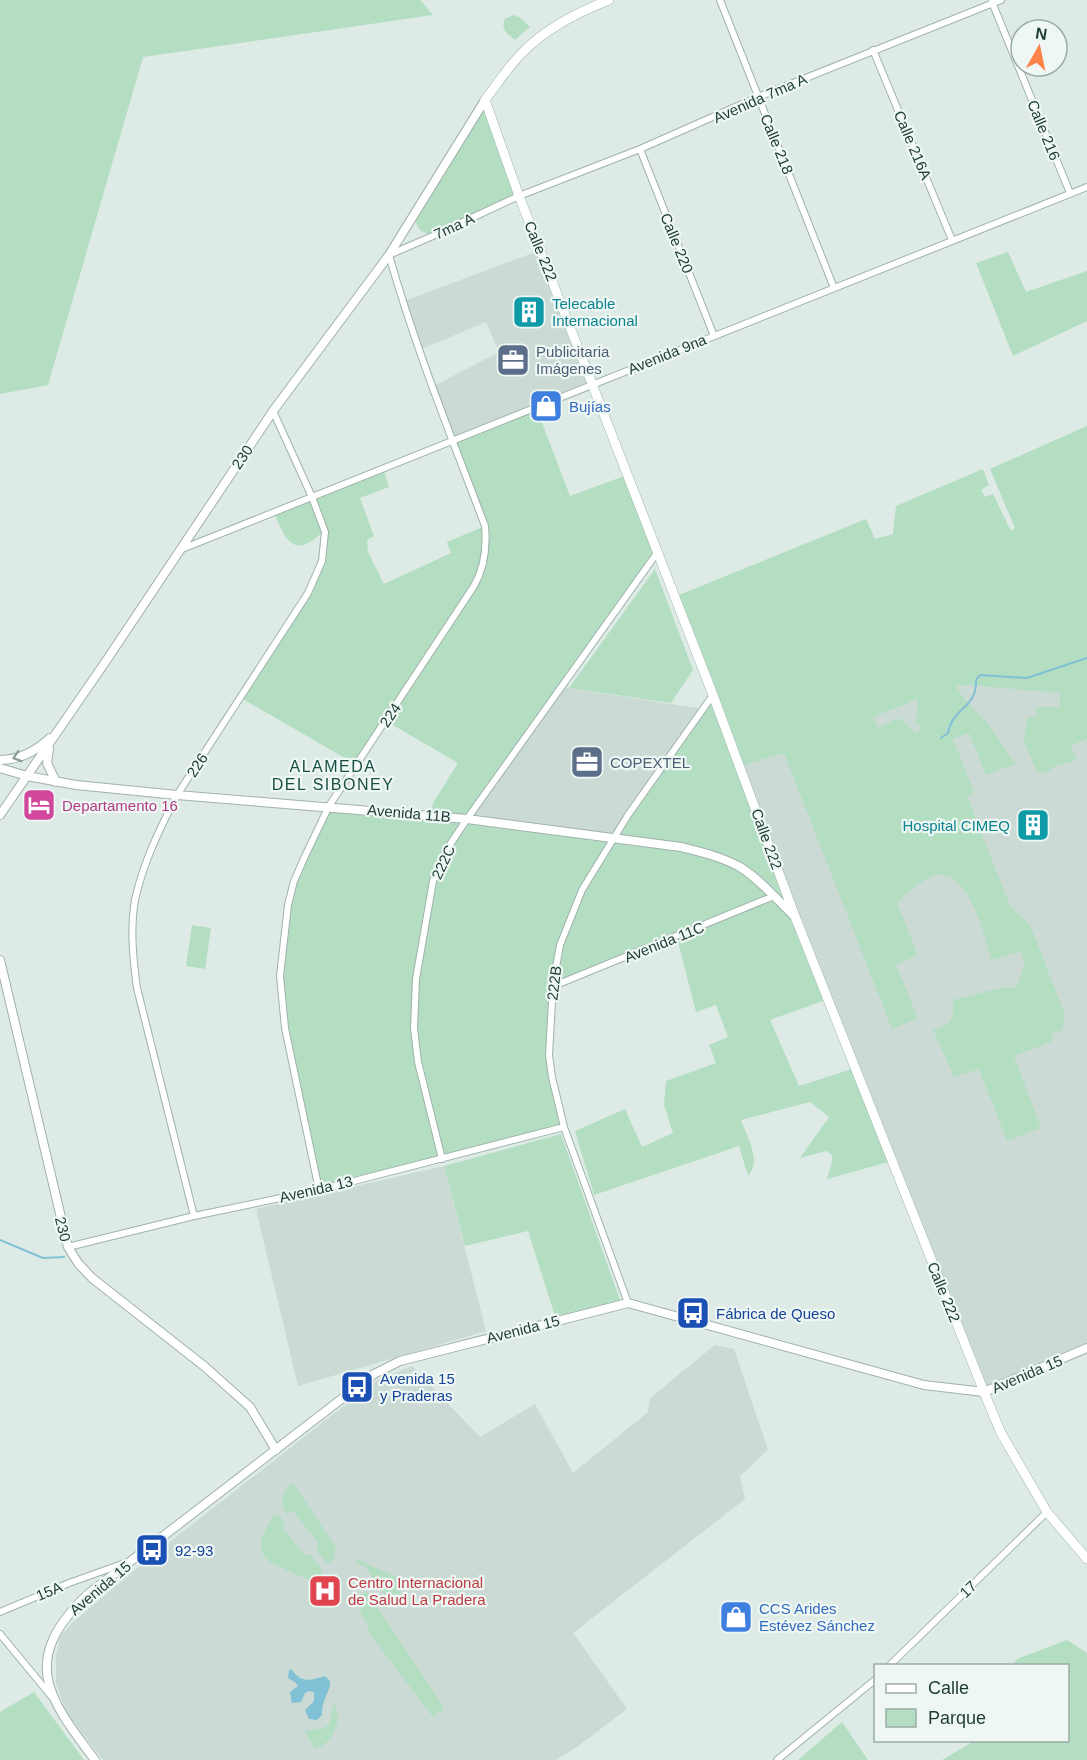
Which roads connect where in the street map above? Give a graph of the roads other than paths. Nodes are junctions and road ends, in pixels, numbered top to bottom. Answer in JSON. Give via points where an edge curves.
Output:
{"nodes":[{"id":1,"x":609,"y":0,"type":"edge"},
{"id":2,"x":720,"y":0,"type":"edge"},
{"id":3,"x":1001,"y":0,"type":"edge"},
{"id":4,"x":992,"y":2,"type":"edge"},
{"id":5,"x":873,"y":50,"type":"junction"},
{"id":6,"x":758,"y":97,"type":"junction"},
{"id":7,"x":485,"y":100,"type":"junction"},
{"id":8,"x":640,"y":149,"type":"junction"},
{"id":9,"x":1087,"y":187,"type":"edge"},
{"id":10,"x":1070,"y":193,"type":"junction"},
{"id":11,"x":519,"y":196,"type":"junction"},
{"id":12,"x":952,"y":240,"type":"junction"},
{"id":13,"x":389,"y":255,"type":"junction"},
{"id":14,"x":834,"y":288,"type":"junction"},
{"id":15,"x":714,"y":336,"type":"junction"},
{"id":16,"x":592,"y":384,"type":"junction"},
{"id":17,"x":273,"y":411,"type":"junction"},
{"id":18,"x":452,"y":440,"type":"junction"},
{"id":19,"x":312,"y":496,"type":"junction"},
{"id":20,"x":181,"y":549,"type":"junction"},
{"id":21,"x":657,"y":553,"type":"junction"},
{"id":22,"x":713,"y":695,"type":"junction"},
{"id":23,"x":64,"y":722,"type":"junction"},
{"id":24,"x":52,"y":738,"type":"junction"},
{"id":25,"x":0,"y":760,"type":"edge"},
{"id":26,"x":0,"y":768,"type":"edge"},
{"id":27,"x":27,"y":776,"type":"junction"},
{"id":28,"x":56,"y":782,"type":"junction"},
{"id":29,"x":177,"y":795,"type":"junction"},
{"id":30,"x":329,"y":806,"type":"junction"},
{"id":31,"x":0,"y":814,"type":"edge"},
{"id":32,"x":467,"y":819,"type":"junction"},
{"id":33,"x":615,"y":837,"type":"junction"},
{"id":34,"x":774,"y":897,"type":"junction"},
{"id":35,"x":796,"y":919,"type":"junction"},
{"id":36,"x":0,"y":960,"type":"edge"},
{"id":37,"x":553,"y":984,"type":"junction"},
{"id":38,"x":564,"y":1127,"type":"junction"},
{"id":39,"x":442,"y":1159,"type":"junction"},
{"id":40,"x":319,"y":1190,"type":"junction"},
{"id":41,"x":194,"y":1216,"type":"junction"},
{"id":42,"x":68,"y":1247,"type":"junction"},
{"id":43,"x":628,"y":1303,"type":"junction"},
{"id":44,"x":1087,"y":1348,"type":"edge"},
{"id":45,"x":984,"y":1392,"type":"junction"},
{"id":46,"x":276,"y":1449,"type":"junction"},
{"id":47,"x":1047,"y":1512,"type":"junction"},
{"id":48,"x":1087,"y":1559,"type":"edge"},
{"id":49,"x":133,"y":1560,"type":"junction"},
{"id":50,"x":0,"y":1612,"type":"edge"},
{"id":51,"x":0,"y":1634,"type":"edge"},
{"id":52,"x":890,"y":1664,"type":"edge"},
{"id":53,"x":874,"y":1681,"type":"edge"},
{"id":54,"x":52,"y":1697,"type":"junction"},
{"id":55,"x":95,"y":1760,"type":"edge"},
{"id":56,"x":777,"y":1760,"type":"edge"}],
"edges":[{"from":1,"to":7,"type":"main road","via":[[573,16],[534,42]]},
{"from":2,"to":6,"type":"street","name":"Calle 218"},
{"from":3,"to":4,"type":"street","name":"Avenida 7ma A"},
{"from":4,"to":5,"type":"street","name":"Avenida 7ma A"},
{"from":4,"to":10,"type":"street","name":"Calle 216"},
{"from":5,"to":6,"type":"street","name":"Avenida 7ma A"},
{"from":5,"to":12,"type":"street","name":"Calle 216A"},
{"from":6,"to":8,"type":"street","name":"Avenida 7ma A"},
{"from":6,"to":14,"type":"street","name":"Calle 218"},
{"from":7,"to":11,"type":"main road","name":"Calle 222"},
{"from":7,"to":13,"type":"street","name":"230"},
{"from":8,"to":11,"type":"street","name":"Avenida 7ma A"},
{"from":8,"to":15,"type":"street","name":"Calle 220"},
{"from":9,"to":10,"type":"street","name":"Avenida 9na"},
{"from":10,"to":12,"type":"street","name":"Avenida 9na"},
{"from":11,"to":13,"type":"street","name":"7ma A"},
{"from":11,"to":16,"type":"main road","name":"Calle 222"},
{"from":12,"to":14,"type":"street","name":"Avenida 9na"},
{"from":13,"to":17,"type":"street","name":"230"},
{"from":13,"to":18,"type":"street","name":"224"},
{"from":14,"to":15,"type":"street","name":"Avenida 9na"},
{"from":15,"to":16,"type":"street","name":"Avenida 9na"},
{"from":16,"to":18,"type":"street","name":"Avenida 9na"},
{"from":16,"to":21,"type":"main road","name":"Calle 222"},
{"from":17,"to":19,"type":"street","name":"226"},
{"from":17,"to":20,"type":"street","name":"230"},
{"from":18,"to":19,"type":"street","name":"Avenida 9na"},
{"from":18,"to":30,"type":"street","name":"224","via":[[485,526],[482,573]]},
{"from":19,"to":20,"type":"street","name":"Avenida 9na"},
{"from":19,"to":29,"type":"street","name":"226","via":[[325,539],[322,561],[308,593]]},
{"from":20,"to":23,"type":"street","name":"230"},
{"from":21,"to":22,"type":"main road","name":"Calle 222"},
{"from":21,"to":32,"type":"street","name":"222C"},
{"from":22,"to":33,"type":"street","name":"222B"},
{"from":22,"to":35,"type":"main road","name":"Calle 222"},
{"from":23,"to":24,"type":"street","name":"230"},
{"from":23,"to":25,"type":"street","one_way":true,"via":[[35,749]]},
{"from":24,"to":27,"type":"street","name":"230"},
{"from":24,"to":28,"type":"street","via":[[46,757]]},
{"from":26,"to":27,"type":"street","name":"Avenida 11B"},
{"from":27,"to":28,"type":"street","name":"Avenida 11B"},
{"from":27,"to":31,"type":"street","name":"230"},
{"from":28,"to":29,"type":"street","name":"Avenida 11B"},
{"from":29,"to":30,"type":"street","name":"Avenida 11B"},
{"from":29,"to":41,"type":"street","name":"226","via":[[141,876],[135,900],[133,952],[137,988]]},
{"from":30,"to":32,"type":"street","name":"Avenida 11B"},
{"from":30,"to":40,"type":"street","name":"224","via":[[294,881],[280,976],[285,1028]]},
{"from":32,"to":33,"type":"street","name":"Avenida 11B"},
{"from":32,"to":39,"type":"street","name":"222C","via":[[447,849],[433,881],[416,979],[414,1028],[418,1062]]},
{"from":33,"to":34,"type":"street","name":"Avenida 11B","via":[[711,855],[739,866]]},
{"from":33,"to":37,"type":"street","name":"222B","via":[[572,911],[560,945]]},
{"from":34,"to":35,"type":"street","name":"Avenida 11B"},
{"from":34,"to":37,"type":"street","name":"Avenida 11C"},
{"from":35,"to":45,"type":"main road","name":"Calle 222"},
{"from":36,"to":42,"type":"street","name":"230"},
{"from":37,"to":38,"type":"street","name":"222B","via":[[549,1055]]},
{"from":38,"to":39,"type":"street","name":"Avenida 13"},
{"from":38,"to":43,"type":"street","name":"222B"},
{"from":39,"to":40,"type":"street","name":"Avenida 13"},
{"from":40,"to":41,"type":"street","name":"Avenida 13"},
{"from":41,"to":42,"type":"street","name":"Avenida 13"},
{"from":42,"to":46,"type":"street","name":"230","via":[[92,1278],[250,1407]]},
{"from":43,"to":45,"type":"street","name":"Avenida 15","via":[[924,1385]]},
{"from":43,"to":46,"type":"street","name":"Avenida 15","via":[[400,1360],[374,1374]]},
{"from":44,"to":45,"type":"street","name":"Avenida 15"},
{"from":45,"to":47,"type":"main road","name":"Calle 222","via":[[1001,1433]]},
{"from":46,"to":49,"type":"street","name":"Avenida 15"},
{"from":47,"to":48,"type":"main road","name":"Calle 222"},
{"from":47,"to":52,"type":"street","name":"17"},
{"from":49,"to":50,"type":"street","name":"15A"},
{"from":49,"to":54,"type":"street","name":"Avenida 15","via":[[88,1594],[53,1637],[47,1667]]},
{"from":51,"to":54,"type":"street"},
{"from":53,"to":56,"type":"street"},
{"from":54,"to":55,"type":"street"}]}
